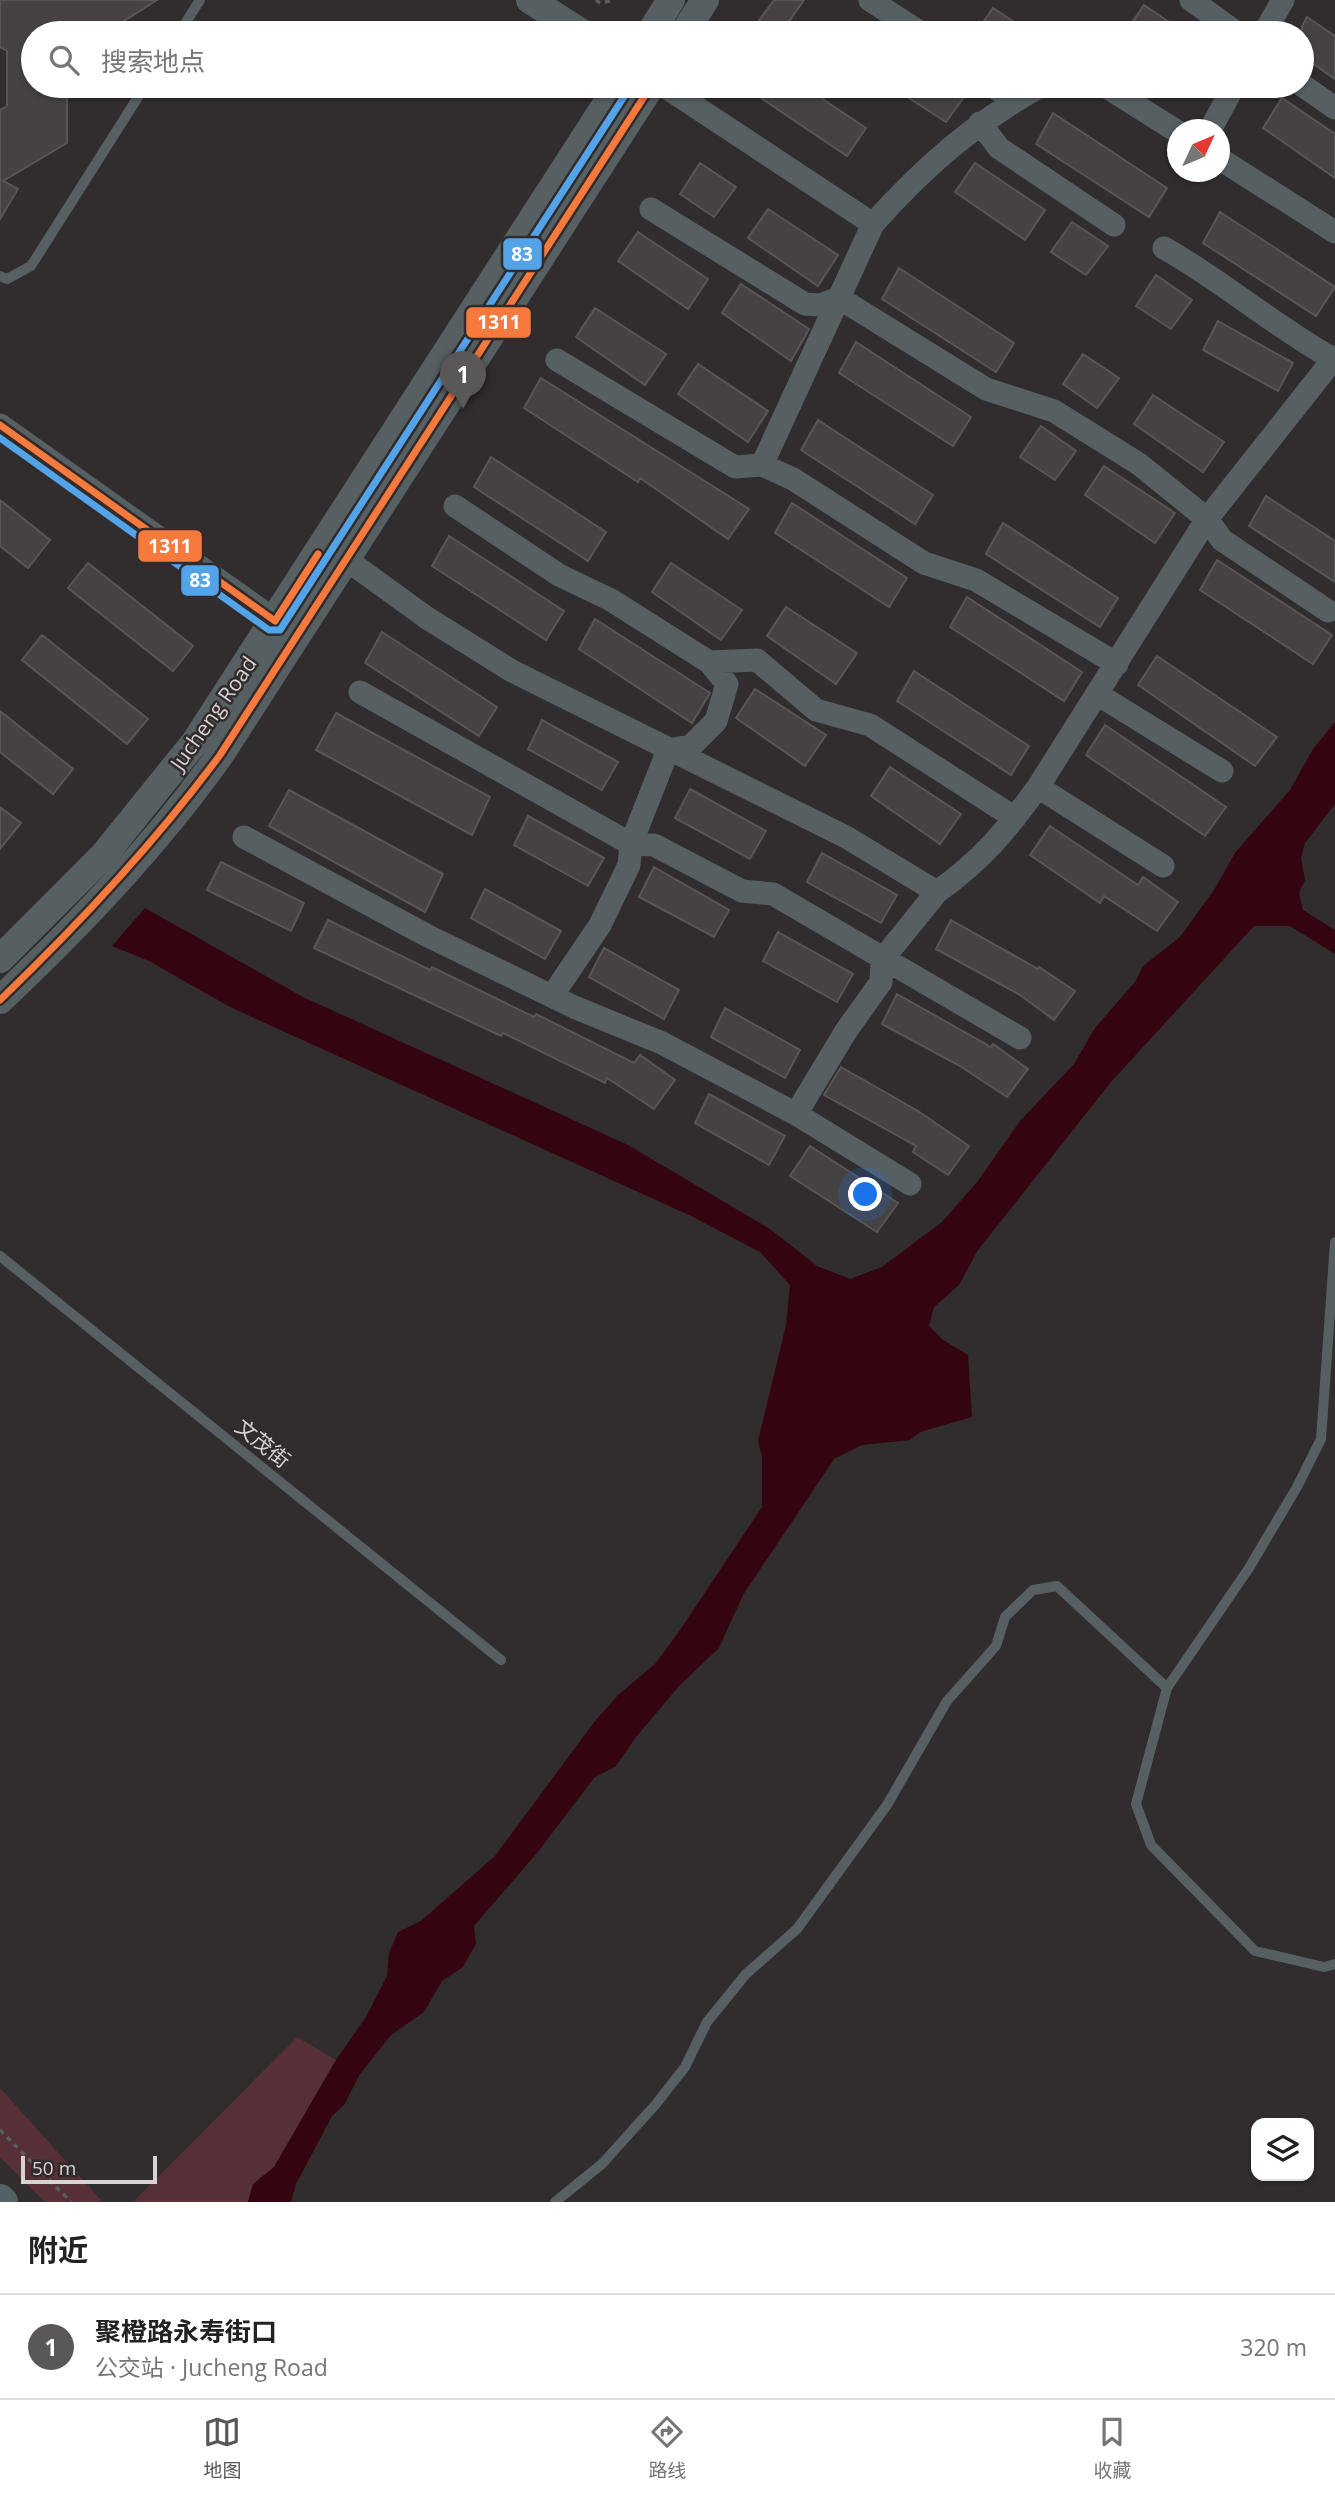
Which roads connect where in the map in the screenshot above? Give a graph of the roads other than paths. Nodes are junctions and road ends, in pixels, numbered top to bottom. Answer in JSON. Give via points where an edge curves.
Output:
{"nodes":[{"id":1,"x":200,"y":0,"type":"edge"},
{"id":2,"x":530,"y":0,"type":"edge"},
{"id":3,"x":671,"y":0,"type":"edge"},
{"id":4,"x":705,"y":0,"type":"edge"},
{"id":5,"x":870,"y":0,"type":"edge"},
{"id":6,"x":1191,"y":0,"type":"edge"},
{"id":7,"x":1283,"y":0,"type":"edge"},
{"id":8,"x":187,"y":21,"type":"edge"},
{"id":9,"x":563,"y":21,"type":"edge"},
{"id":10,"x":658,"y":21,"type":"edge"},
{"id":11,"x":692,"y":21,"type":"edge"},
{"id":12,"x":902,"y":21,"type":"edge"},
{"id":13,"x":1220,"y":21,"type":"edge"},
{"id":14,"x":1271,"y":21,"type":"edge"},
{"id":15,"x":1314,"y":93,"type":"edge"},
{"id":16,"x":137,"y":98,"type":"edge"},
{"id":17,"x":611,"y":98,"type":"edge"},
{"id":18,"x":642,"y":98,"type":"edge"},
{"id":19,"x":682,"y":98,"type":"edge"},
{"id":20,"x":1009,"y":98,"type":"edge"},
{"id":21,"x":1019,"y":98,"type":"edge"},
{"id":22,"x":1124,"y":98,"type":"edge"},
{"id":23,"x":1227,"y":98,"type":"edge"},
{"id":24,"x":1013,"y":101,"type":"junction"},
{"id":25,"x":1335,"y":108,"type":"edge"},
{"id":26,"x":1216,"y":119,"type":"edge"},
{"id":27,"x":980,"y":123,"type":"junction"},
{"id":28,"x":1167,"y":125,"type":"edge"},
{"id":29,"x":1230,"y":165,"type":"edge"},
{"id":30,"x":651,"y":209,"type":"dead end"},
{"id":31,"x":873,"y":224,"type":"junction"},
{"id":32,"x":1114,"y":225,"type":"dead end"},
{"id":33,"x":1335,"y":232,"type":"edge"},
{"id":34,"x":1164,"y":248,"type":"dead end"},
{"id":35,"x":0,"y":276,"type":"edge"},
{"id":36,"x":839,"y":298,"type":"junction"},
{"id":37,"x":1334,"y":359,"type":"edge"},
{"id":38,"x":557,"y":360,"type":"dead end"},
{"id":39,"x":0,"y":425,"type":"edge"},
{"id":40,"x":762,"y":465,"type":"junction"},
{"id":41,"x":455,"y":506,"type":"dead end"},
{"id":42,"x":1207,"y":519,"type":"junction"},
{"id":43,"x":347,"y":560,"type":"junction"},
{"id":44,"x":1328,"y":611,"type":"dead end"},
{"id":45,"x":286,"y":629,"type":"junction"},
{"id":46,"x":709,"y":662,"type":"junction"},
{"id":47,"x":1117,"y":664,"type":"junction"},
{"id":48,"x":360,"y":691,"type":"dead end"},
{"id":49,"x":1097,"y":694,"type":"junction"},
{"id":50,"x":668,"y":750,"type":"junction"},
{"id":51,"x":1222,"y":771,"type":"dead end"},
{"id":52,"x":1038,"y":787,"type":"junction"},
{"id":53,"x":1015,"y":818,"type":"junction"},
{"id":54,"x":244,"y":837,"type":"dead end"},
{"id":55,"x":631,"y":844,"type":"junction"},
{"id":56,"x":1163,"y":866,"type":"dead end"},
{"id":57,"x":937,"y":892,"type":"junction"},
{"id":58,"x":0,"y":959,"type":"edge"},
{"id":59,"x":882,"y":960,"type":"junction"},
{"id":60,"x":552,"y":996,"type":"junction"},
{"id":61,"x":0,"y":1000,"type":"edge"},
{"id":62,"x":1020,"y":1038,"type":"dead end"},
{"id":63,"x":796,"y":1114,"type":"junction"},
{"id":64,"x":910,"y":1184,"type":"dead end"},
{"id":65,"x":1335,"y":1242,"type":"edge"},
{"id":66,"x":0,"y":1256,"type":"edge"},
{"id":67,"x":501,"y":1660,"type":"dead end"},
{"id":68,"x":1167,"y":1688,"type":"junction"},
{"id":69,"x":1335,"y":1964,"type":"edge"},
{"id":70,"x":555,"y":2202,"type":"edge"}],
"edges":[{"from":1,"to":8,"type":"lane"},
{"from":2,"to":9,"type":"street"},
{"from":3,"to":10,"type":"street"},
{"from":4,"to":11,"type":"street"},
{"from":5,"to":12,"type":"street"},
{"from":6,"to":13,"type":"street"},
{"from":7,"to":14,"type":"street"},
{"from":15,"to":25,"type":"street"},
{"from":16,"to":35,"type":"lane","via":[[31,266],[7,279]]},
{"from":17,"to":45,"type":"street","name":"Jucheng Road"},
{"from":18,"to":43,"type":"street","name":"Jucheng Road"},
{"from":19,"to":31,"type":"street"},
{"from":20,"to":24,"type":"street"},
{"from":21,"to":24,"type":"street"},
{"from":22,"to":28,"type":"street"},
{"from":23,"to":26,"type":"street"},
{"from":24,"to":27,"type":"street"},
{"from":27,"to":31,"type":"street","via":[[919,173]]},
{"from":27,"to":32,"type":"street","via":[[999,148]]},
{"from":29,"to":33,"type":"street"},
{"from":30,"to":36,"type":"street","via":[[805,304],[820,305]]},
{"from":31,"to":36,"type":"street"},
{"from":34,"to":37,"type":"street","via":[[1208,272],[1246,304]]},
{"from":36,"to":40,"type":"street"},
{"from":36,"to":42,"type":"street","via":[[986,390],[1054,411],[1139,464]]},
{"from":37,"to":42,"type":"street"},
{"from":38,"to":40,"type":"street","via":[[735,467]]},
{"from":39,"to":45,"type":"street"},
{"from":40,"to":47,"type":"street","via":[[793,479],[924,563],[976,580]]},
{"from":41,"to":46,"type":"street","via":[[559,575],[611,600]]},
{"from":42,"to":44,"type":"street","via":[[1222,540]]},
{"from":42,"to":47,"type":"street"},
{"from":43,"to":45,"type":"street","name":"Jucheng Road"},
{"from":43,"to":50,"type":"street","via":[[512,671]]},
{"from":45,"to":58,"type":"street","name":"Jucheng Road","via":[[103,856]]},
{"from":45,"to":61,"type":"street","name":"Jucheng Road","via":[[246,718],[174,816],[95,906]]},
{"from":46,"to":50,"type":"street","via":[[727,684],[716,721],[691,746]]},
{"from":46,"to":53,"type":"street","via":[[757,660],[816,710],[870,725]]},
{"from":47,"to":49,"type":"street"},
{"from":48,"to":55,"type":"street"},
{"from":49,"to":51,"type":"street"},
{"from":49,"to":52,"type":"street"},
{"from":50,"to":55,"type":"street"},
{"from":50,"to":57,"type":"street","via":[[846,836]]},
{"from":52,"to":53,"type":"street"},
{"from":52,"to":56,"type":"street"},
{"from":53,"to":57,"type":"street","via":[[973,867]]},
{"from":54,"to":60,"type":"street","via":[[428,936]]},
{"from":55,"to":59,"type":"street","via":[[654,845],[742,891],[772,894]]},
{"from":55,"to":60,"type":"street","via":[[629,865],[600,925]]},
{"from":57,"to":59,"type":"street"},
{"from":59,"to":62,"type":"street"},
{"from":59,"to":63,"type":"street","via":[[881,982]]},
{"from":60,"to":63,"type":"street","via":[[662,1043]]},
{"from":63,"to":64,"type":"street"},
{"from":65,"to":68,"type":"lane","via":[[1321,1439],[1249,1568]]},
{"from":66,"to":67,"type":"lane","name":"文茂街"},
{"from":68,"to":69,"type":"lane","via":[[1136,1804],[1151,1844],[1255,1951],[1324,1967]]},
{"from":68,"to":70,"type":"lane","via":[[1057,1586],[1033,1590],[1005,1617],[996,1646],[947,1701],[887,1805],[797,1929],[746,1973],[707,2022],[685,2067],[656,2104],[602,2164]]}]}
